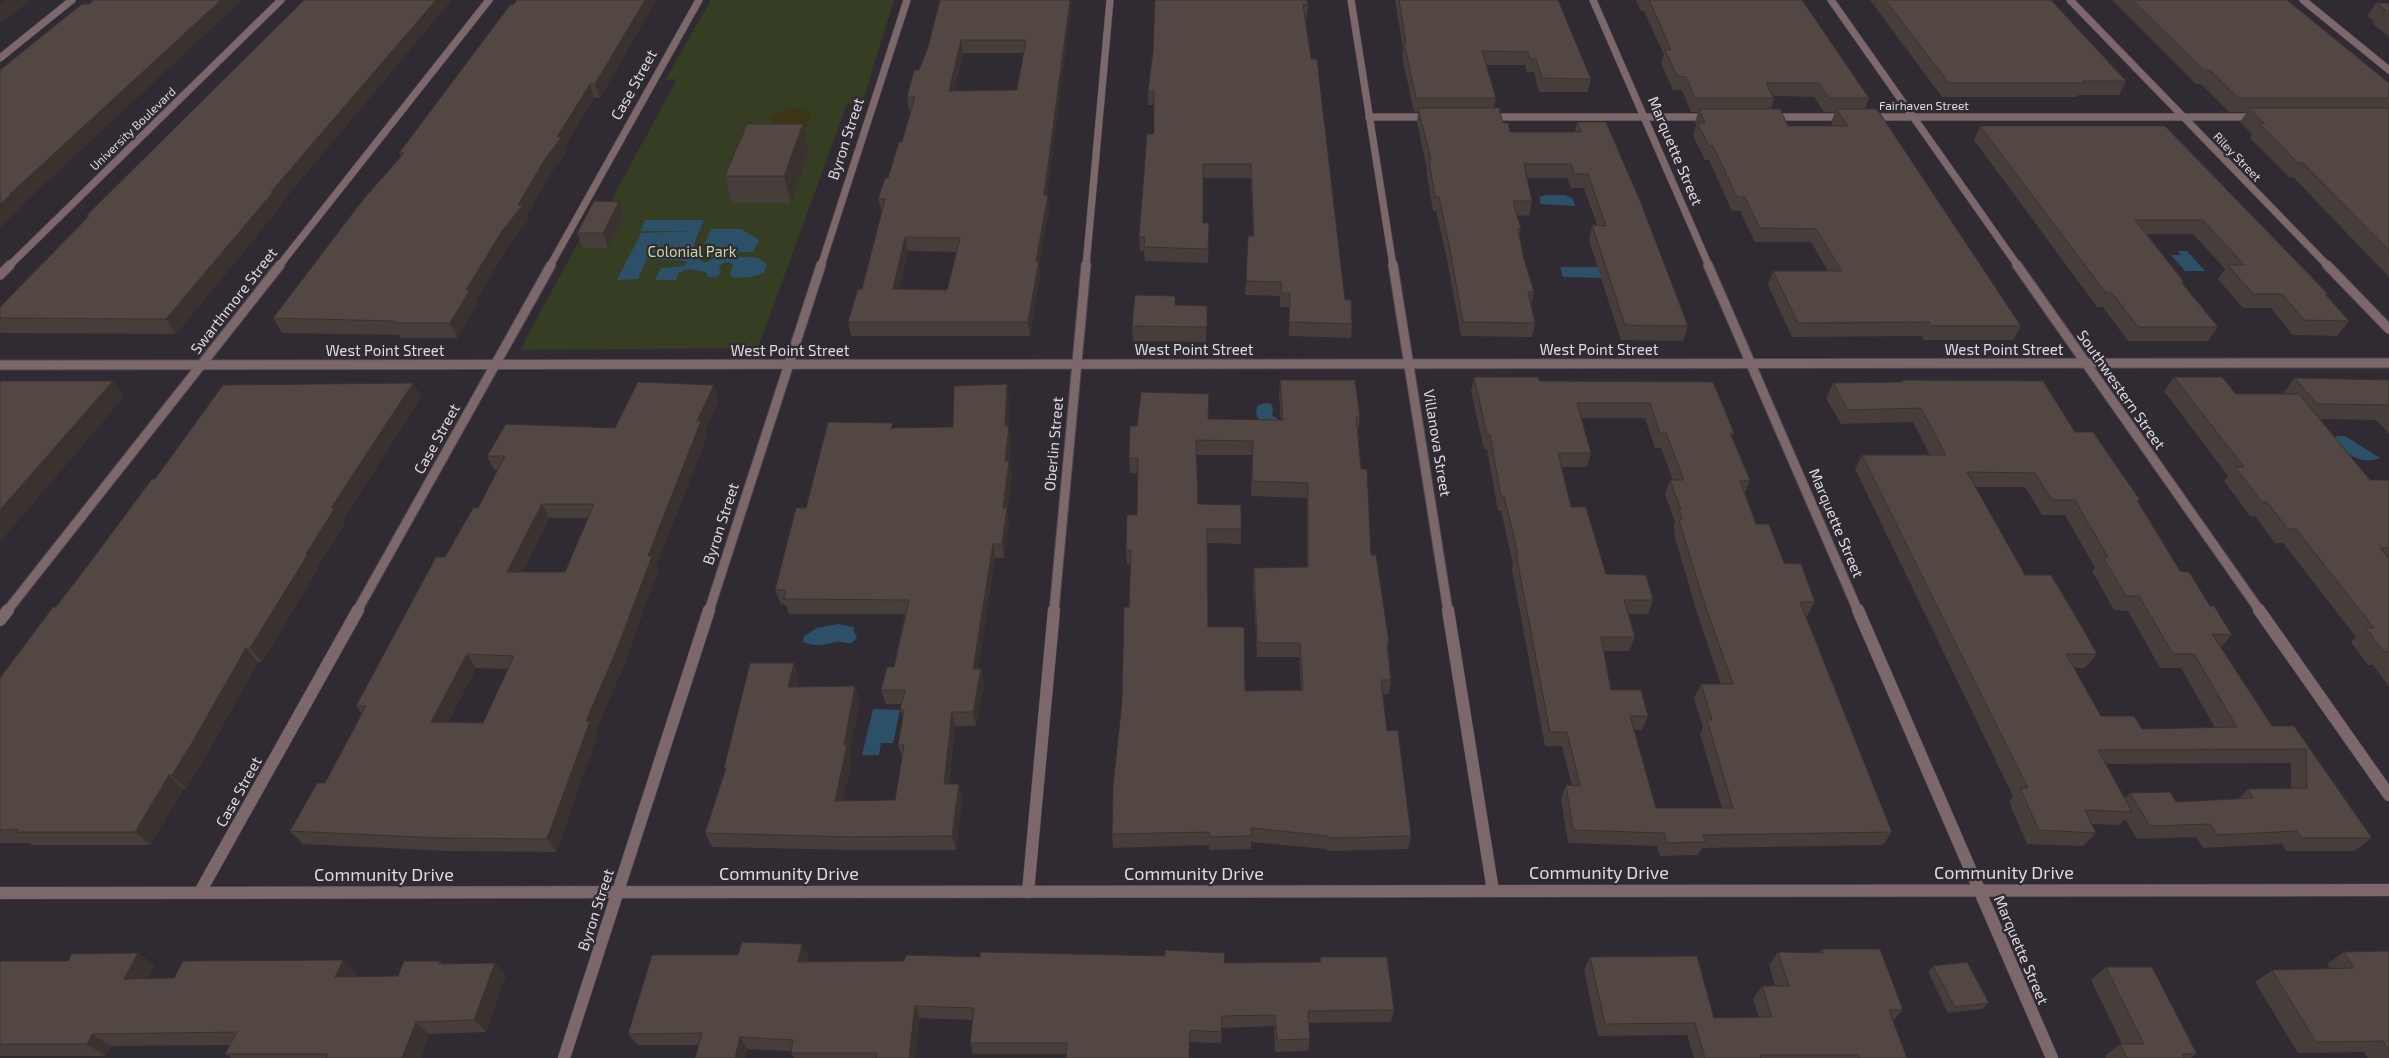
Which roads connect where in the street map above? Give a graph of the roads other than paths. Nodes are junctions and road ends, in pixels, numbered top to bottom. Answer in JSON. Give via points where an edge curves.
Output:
{"nodes":[{"id":1,"x":72,"y":0,"type":"edge"},
{"id":2,"x":281,"y":0,"type":"edge"},
{"id":3,"x":489,"y":0,"type":"edge"},
{"id":4,"x":699,"y":0,"type":"edge"},
{"id":5,"x":907,"y":0,"type":"edge"},
{"id":6,"x":1110,"y":0,"type":"edge"},
{"id":7,"x":1351,"y":0,"type":"edge"},
{"id":8,"x":1593,"y":0,"type":"edge"},
{"id":9,"x":1831,"y":0,"type":"edge"},
{"id":10,"x":2070,"y":0,"type":"edge"},
{"id":11,"x":2303,"y":0,"type":"edge"},
{"id":12,"x":0,"y":58,"type":"edge"},
{"id":13,"x":2389,"y":70,"type":"edge"},
{"id":14,"x":1370,"y":117,"type":"junction"},
{"id":15,"x":1438,"y":117,"type":"edge"},
{"id":16,"x":1477,"y":117,"type":"edge"},
{"id":17,"x":1644,"y":117,"type":"junction"},
{"id":18,"x":1714,"y":117,"type":"edge"},
{"id":19,"x":1764,"y":117,"type":"edge"},
{"id":20,"x":1854,"y":117,"type":"edge"},
{"id":21,"x":1864,"y":117,"type":"edge"},
{"id":22,"x":1914,"y":117,"type":"junction"},
{"id":23,"x":2183,"y":118,"type":"junction"},
{"id":24,"x":2262,"y":118,"type":"edge"},
{"id":25,"x":0,"y":275,"type":"edge"},
{"id":26,"x":2389,"y":329,"type":"edge"},
{"id":27,"x":1751,"y":363,"type":"junction"},
{"id":28,"x":2086,"y":363,"type":"junction"},
{"id":29,"x":2389,"y":363,"type":"edge"},
{"id":30,"x":1077,"y":364,"type":"junction"},
{"id":31,"x":1409,"y":364,"type":"junction"},
{"id":32,"x":0,"y":365,"type":"edge"},
{"id":33,"x":201,"y":365,"type":"junction"},
{"id":34,"x":496,"y":365,"type":"junction"},
{"id":35,"x":789,"y":365,"type":"junction"},
{"id":36,"x":0,"y":620,"type":"edge"},
{"id":37,"x":2389,"y":795,"type":"edge"},
{"id":38,"x":1979,"y":890,"type":"junction"},
{"id":39,"x":2389,"y":890,"type":"edge"},
{"id":40,"x":1493,"y":891,"type":"junction"},
{"id":41,"x":200,"y":892,"type":"junction"},
{"id":42,"x":617,"y":892,"type":"junction"},
{"id":43,"x":1028,"y":892,"type":"junction"},
{"id":44,"x":0,"y":893,"type":"edge"},
{"id":45,"x":564,"y":1058,"type":"edge"},
{"id":46,"x":2052,"y":1058,"type":"edge"}],
"edges":[{"from":1,"to":12,"type":"street"},
{"from":2,"to":25,"type":"street","name":"University Boulevard"},
{"from":3,"to":33,"type":"street","name":"Swarthmore Street"},
{"from":4,"to":34,"type":"street","name":"Case Street"},
{"from":5,"to":35,"type":"street","name":"Byron Street"},
{"from":6,"to":30,"type":"street","name":"Oberlin Street"},
{"from":7,"to":14,"type":"street","name":"Villanova Street"},
{"from":8,"to":17,"type":"street","name":"Marquette Street"},
{"from":9,"to":22,"type":"street","name":"Southwestern Street"},
{"from":10,"to":23,"type":"street","name":"Riley Street"},
{"from":11,"to":13,"type":"street"},
{"from":14,"to":15,"type":"street"},
{"from":14,"to":31,"type":"street","name":"Villanova Street"},
{"from":16,"to":17,"type":"street"},
{"from":17,"to":18,"type":"street"},
{"from":17,"to":27,"type":"street","name":"Marquette Street"},
{"from":19,"to":20,"type":"street"},
{"from":21,"to":22,"type":"street","name":"Fairhaven Street"},
{"from":22,"to":23,"type":"street","name":"Fairhaven Street"},
{"from":22,"to":28,"type":"street","name":"Southwestern Street"},
{"from":23,"to":24,"type":"street","name":"Fairhaven Street"},
{"from":23,"to":26,"type":"street","name":"Riley Street"},
{"from":27,"to":28,"type":"street","name":"West Point Street"},
{"from":27,"to":31,"type":"street","name":"West Point Street"},
{"from":27,"to":38,"type":"street","name":"Marquette Street"},
{"from":28,"to":29,"type":"street","name":"West Point Street"},
{"from":28,"to":37,"type":"street","name":"Southwestern Street"},
{"from":30,"to":31,"type":"street","name":"West Point Street"},
{"from":30,"to":35,"type":"street","name":"West Point Street"},
{"from":30,"to":43,"type":"street","name":"Oberlin Street"},
{"from":31,"to":40,"type":"street","name":"Villanova Street"},
{"from":32,"to":33,"type":"street","name":"West Point Street"},
{"from":33,"to":34,"type":"street","name":"West Point Street"},
{"from":33,"to":36,"type":"street","name":"Swarthmore Street"},
{"from":34,"to":35,"type":"street","name":"West Point Street"},
{"from":34,"to":41,"type":"street","name":"Case Street"},
{"from":35,"to":42,"type":"street","name":"Byron Street"},
{"from":38,"to":39,"type":"street","name":"Community Drive"},
{"from":38,"to":40,"type":"street","name":"Community Drive"},
{"from":38,"to":46,"type":"street","name":"Marquette Street"},
{"from":40,"to":43,"type":"street","name":"Community Drive"},
{"from":41,"to":42,"type":"street","name":"Community Drive"},
{"from":41,"to":44,"type":"street","name":"Community Drive"},
{"from":42,"to":43,"type":"street","name":"Community Drive"},
{"from":42,"to":45,"type":"street","name":"Byron Street"}]}
